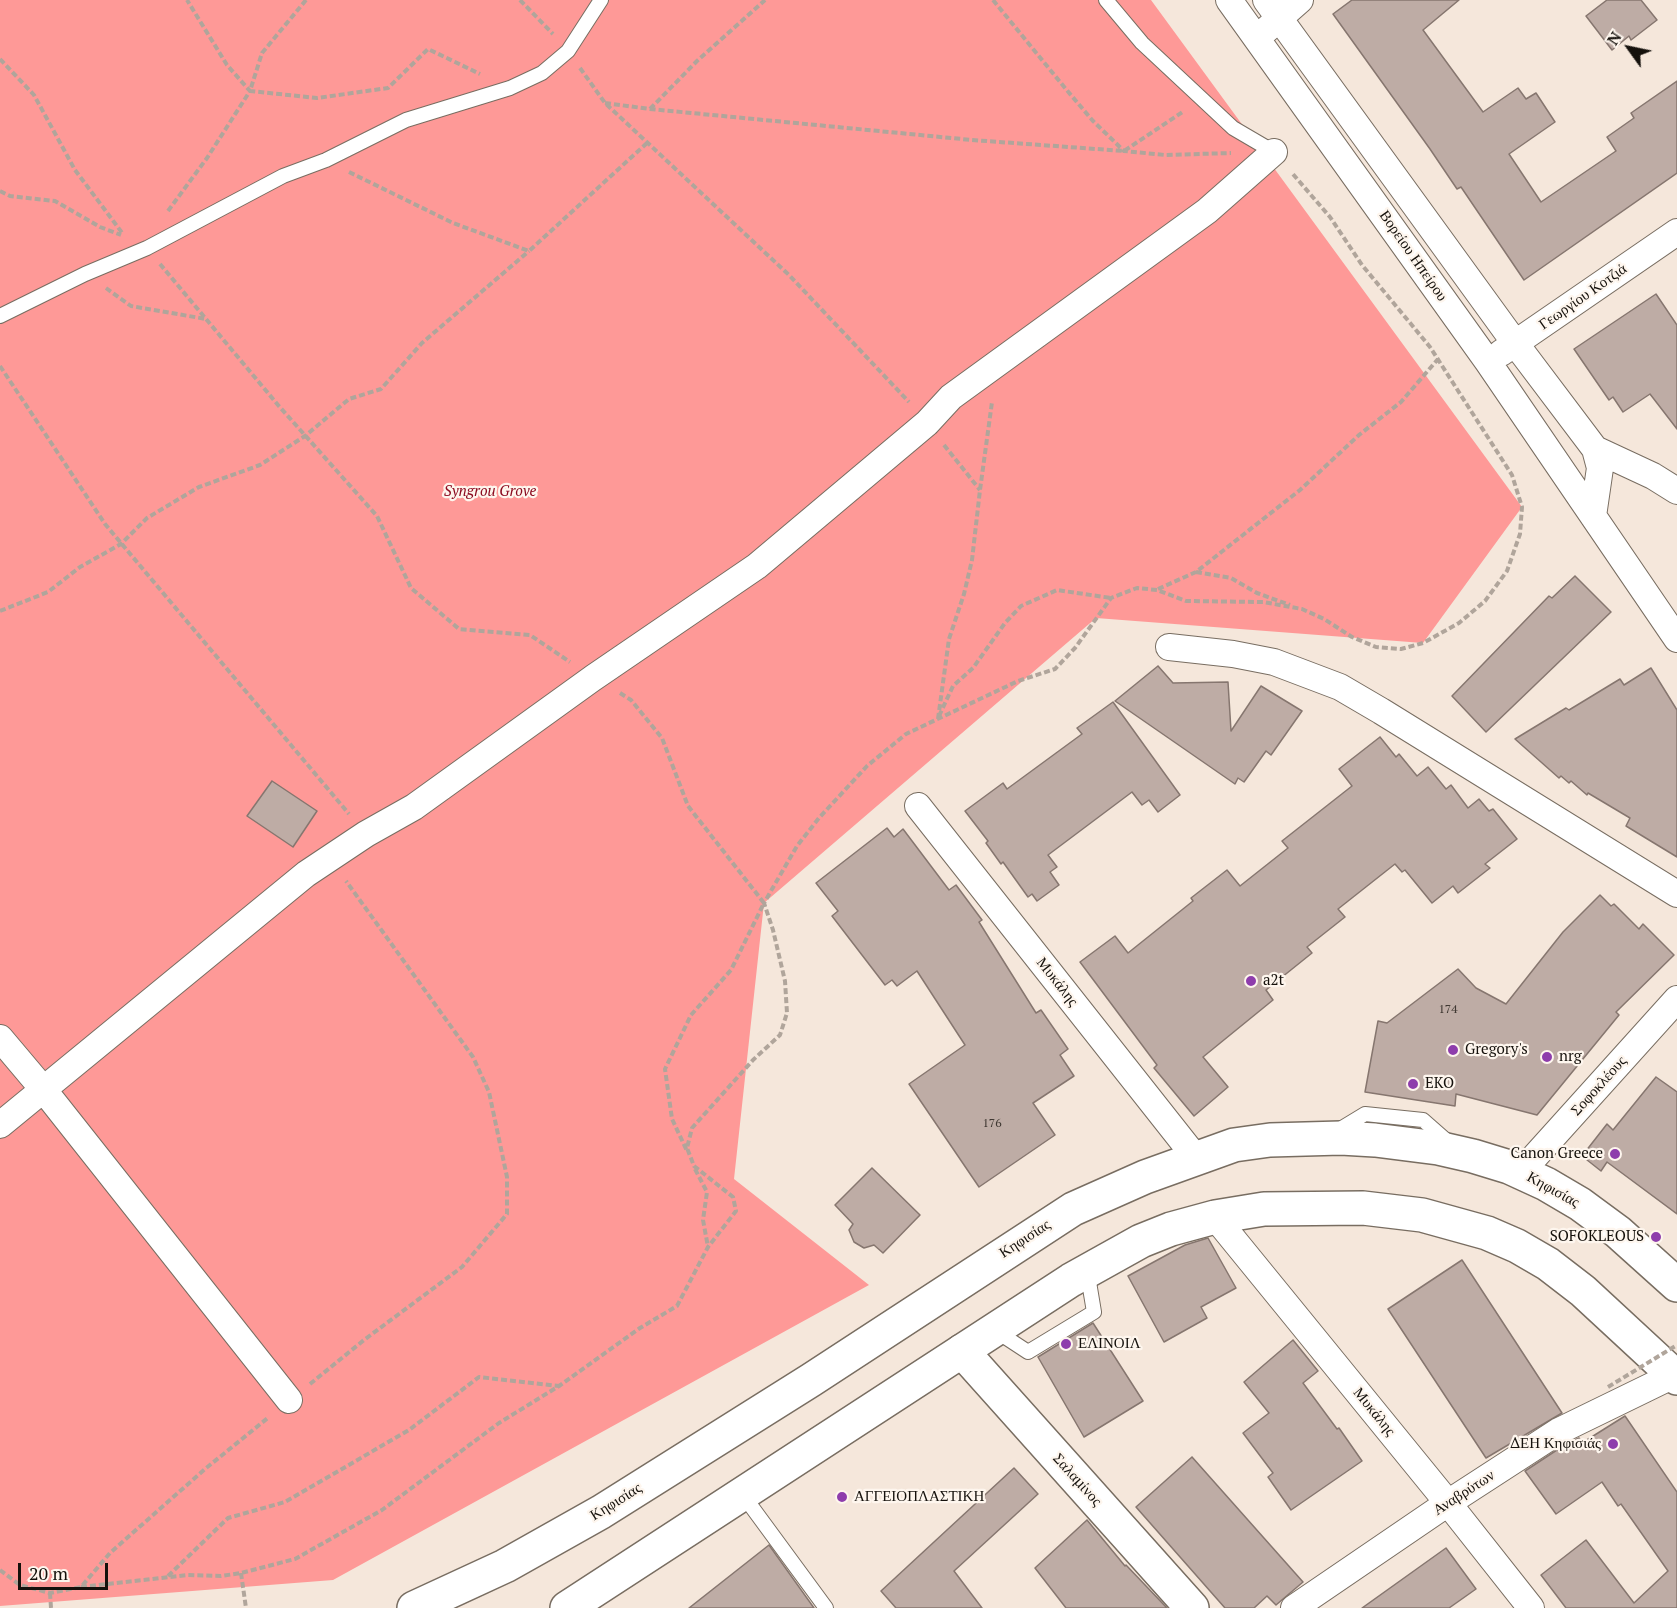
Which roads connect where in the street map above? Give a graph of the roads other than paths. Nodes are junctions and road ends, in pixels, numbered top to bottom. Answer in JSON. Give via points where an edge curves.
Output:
{"nodes":[{"id":1,"x":601,"y":0,"type":"edge"},
{"id":2,"x":1106,"y":0,"type":"edge"},
{"id":3,"x":1229,"y":0,"type":"edge"},
{"id":4,"x":1300,"y":0,"type":"edge"},
{"id":5,"x":1273,"y":9,"type":"edge"},
{"id":6,"x":1257,"y":38,"type":"junction"},
{"id":7,"x":1274,"y":152,"type":"joint"},
{"id":8,"x":1677,"y":232,"type":"edge"},
{"id":9,"x":0,"y":316,"type":"edge"},
{"id":10,"x":1515,"y":343,"type":"junction"},
{"id":11,"x":1488,"y":362,"type":"junction"},
{"id":12,"x":1595,"y":449,"type":"junction"},
{"id":13,"x":1677,"y":491,"type":"edge"},
{"id":14,"x":1593,"y":516,"type":"junction"},
{"id":15,"x":1677,"y":639,"type":"edge"},
{"id":16,"x":1169,"y":647,"type":"dead end"},
{"id":17,"x":918,"y":806,"type":"dead end"},
{"id":18,"x":1677,"y":894,"type":"edge"},
{"id":19,"x":1677,"y":999,"type":"edge"},
{"id":20,"x":0,"y":1038,"type":"edge"},
{"id":21,"x":43,"y":1089,"type":"junction"},
{"id":22,"x":0,"y":1125,"type":"edge"},
{"id":23,"x":1196,"y":1158,"type":"junction"},
{"id":24,"x":1521,"y":1172,"type":"junction"},
{"id":25,"x":1215,"y":1217,"type":"junction"},
{"id":26,"x":1677,"y":1285,"type":"edge"},
{"id":27,"x":962,"y":1351,"type":"junction"},
{"id":28,"x":1676,"y":1366,"type":"edge"},
{"id":29,"x":289,"y":1400,"type":"road end"},
{"id":30,"x":743,"y":1495,"type":"junction"},
{"id":31,"x":1448,"y":1503,"type":"junction"},
{"id":32,"x":414,"y":1608,"type":"edge"},
{"id":33,"x":567,"y":1608,"type":"edge"},
{"id":34,"x":826,"y":1608,"type":"edge"},
{"id":35,"x":1192,"y":1608,"type":"edge"},
{"id":36,"x":1294,"y":1608,"type":"edge"},
{"id":37,"x":1531,"y":1608,"type":"edge"}],
"edges":[{"from":1,"to":9,"type":"lane","via":[[568,51],[542,73],[510,88],[406,120],[326,160],[283,176],[147,248]]},
{"from":2,"to":7,"type":"lane","via":[[1142,43],[1233,128]]},
{"from":3,"to":6,"type":"street","name":"Βορείου Ηπείρου"},
{"from":4,"to":5,"type":"street"},
{"from":5,"to":6,"type":"street"},
{"from":5,"to":10,"type":"street","name":"Βορείου Ηπείρου"},
{"from":6,"to":11,"type":"street","name":"Βορείου Ηπείρου"},
{"from":7,"to":21,"type":"street","via":[[1207,212],[951,397],[927,423],[757,566],[414,807],[329,857]]},
{"from":8,"to":10,"type":"street","name":"Γεωργίου Κοτζιά"},
{"from":10,"to":11,"type":"street","name":"Γεωργίου Κοτζιά"},
{"from":10,"to":12,"type":"street","name":"Βορείου Ηπείρου"},
{"from":11,"to":14,"type":"street","name":"Βορείου Ηπείρου"},
{"from":12,"to":13,"type":"street"},
{"from":12,"to":14,"type":"street","via":[[1600,468]]},
{"from":14,"to":15,"type":"street","name":"Βορείου Ηπείρου"},
{"from":16,"to":18,"type":"street","via":[[1274,662],[1340,687]]},
{"from":17,"to":23,"type":"street","name":"Μυκάλης"},
{"from":19,"to":24,"type":"street","name":"Σοφοκλέους"},
{"from":20,"to":21,"type":"street"},
{"from":21,"to":22,"type":"street"},
{"from":21,"to":29,"type":"street"},
{"from":23,"to":24,"type":"main road","name":"Κηφισίας","via":[[1234,1145],[1270,1140],[1341,1138],[1407,1143],[1461,1153]]},
{"from":23,"to":32,"type":"main road","name":"Κηφισίας","via":[[1073,1209],[601,1512],[505,1566]]},
{"from":24,"to":26,"type":"main road","name":"Κηφισίας","via":[[1580,1204]]},
{"from":25,"to":27,"type":"main road","via":[[1151,1237],[1087,1270]]},
{"from":25,"to":28,"type":"main road","via":[[1264,1209],[1363,1208],[1422,1215],[1487,1233],[1548,1264]]},
{"from":25,"to":31,"type":"street","name":"Μυκάλης"},
{"from":27,"to":30,"type":"main road"},
{"from":27,"to":35,"type":"main road","name":"Σαλαμίνος"},
{"from":28,"to":31,"type":"street","name":"Αναβρύτων","via":[[1559,1431]]},
{"from":30,"to":33,"type":"main road"},
{"from":30,"to":34,"type":"lane"},
{"from":31,"to":36,"type":"street","name":"Αναβρύτων"},
{"from":31,"to":37,"type":"street","name":"Μυκάλης"}]}
